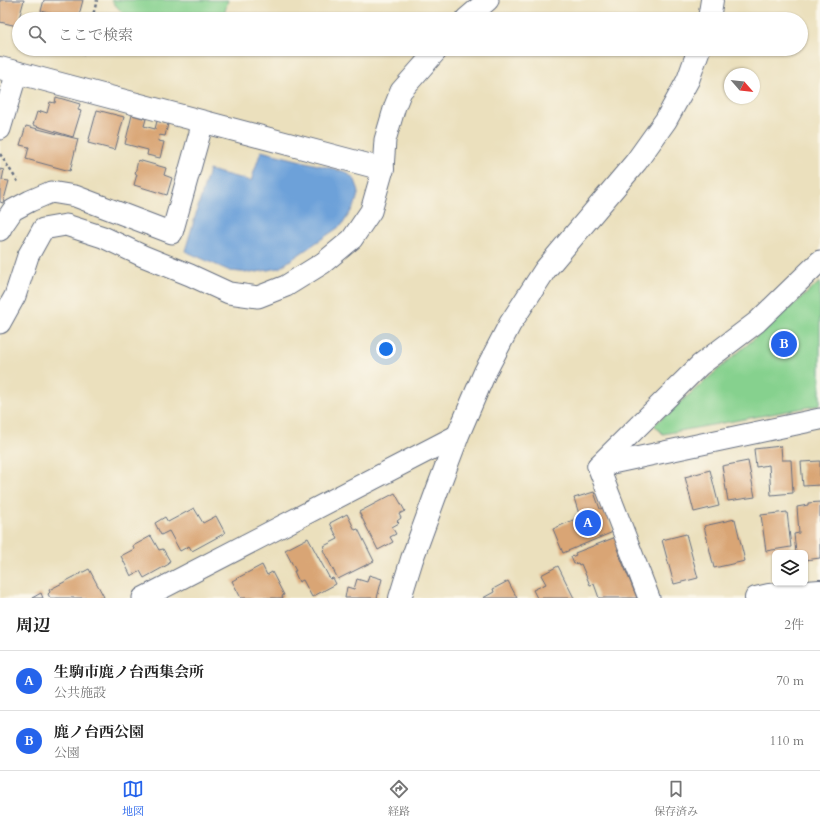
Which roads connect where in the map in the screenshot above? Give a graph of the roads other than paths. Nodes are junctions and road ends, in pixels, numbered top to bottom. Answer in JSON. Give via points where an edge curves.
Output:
{"nodes":[{"id":1,"x":488,"y":0,"type":"edge"},
{"id":2,"x":712,"y":0,"type":"edge"},
{"id":3,"x":474,"y":12,"type":"edge"},
{"id":4,"x":710,"y":12,"type":"edge"},
{"id":5,"x":432,"y":56,"type":"edge"},
{"id":6,"x":697,"y":56,"type":"edge"},
{"id":7,"x":8,"y":70,"type":"edge"},
{"id":8,"x":203,"y":122,"type":"junction"},
{"id":9,"x":0,"y":129,"type":"edge"},
{"id":10,"x":383,"y":170,"type":"junction"},
{"id":11,"x":0,"y":230,"type":"edge"},
{"id":12,"x":820,"y":261,"type":"edge"},
{"id":13,"x":0,"y":323,"type":"edge"},
{"id":14,"x":820,"y":419,"type":"edge"},
{"id":15,"x":458,"y":435,"type":"junction"},
{"id":16,"x":598,"y":466,"type":"junction"},
{"id":17,"x":820,"y":591,"type":"edge"},
{"id":18,"x":143,"y":598,"type":"edge"},
{"id":19,"x":400,"y":598,"type":"edge"},
{"id":20,"x":649,"y":598,"type":"edge"},
{"id":21,"x":756,"y":598,"type":"edge"}],
"edges":[{"from":1,"to":3,"type":"street"},
{"from":2,"to":4,"type":"street"},
{"from":5,"to":10,"type":"street","via":[[401,91],[398,98],[386,140]]},
{"from":6,"to":15,"type":"street","via":[[688,80],[666,120],[636,162],[545,270],[510,324],[485,372]]},
{"from":7,"to":8,"type":"street"},
{"from":7,"to":9,"type":"street"},
{"from":8,"to":10,"type":"street"},
{"from":8,"to":11,"type":"street","via":[[172,233],[75,196],[51,192],[14,210]]},
{"from":10,"to":13,"type":"street","via":[[371,210],[352,239],[323,263],[286,286],[258,297],[229,294],[103,237],[66,225],[43,229],[28,256],[14,296]]},
{"from":12,"to":16,"type":"street","via":[[757,322],[700,365]]},
{"from":14,"to":16,"type":"street"},
{"from":15,"to":18,"type":"street"},
{"from":15,"to":19,"type":"street"},
{"from":16,"to":20,"type":"street"},
{"from":17,"to":21,"type":"street"}]}
